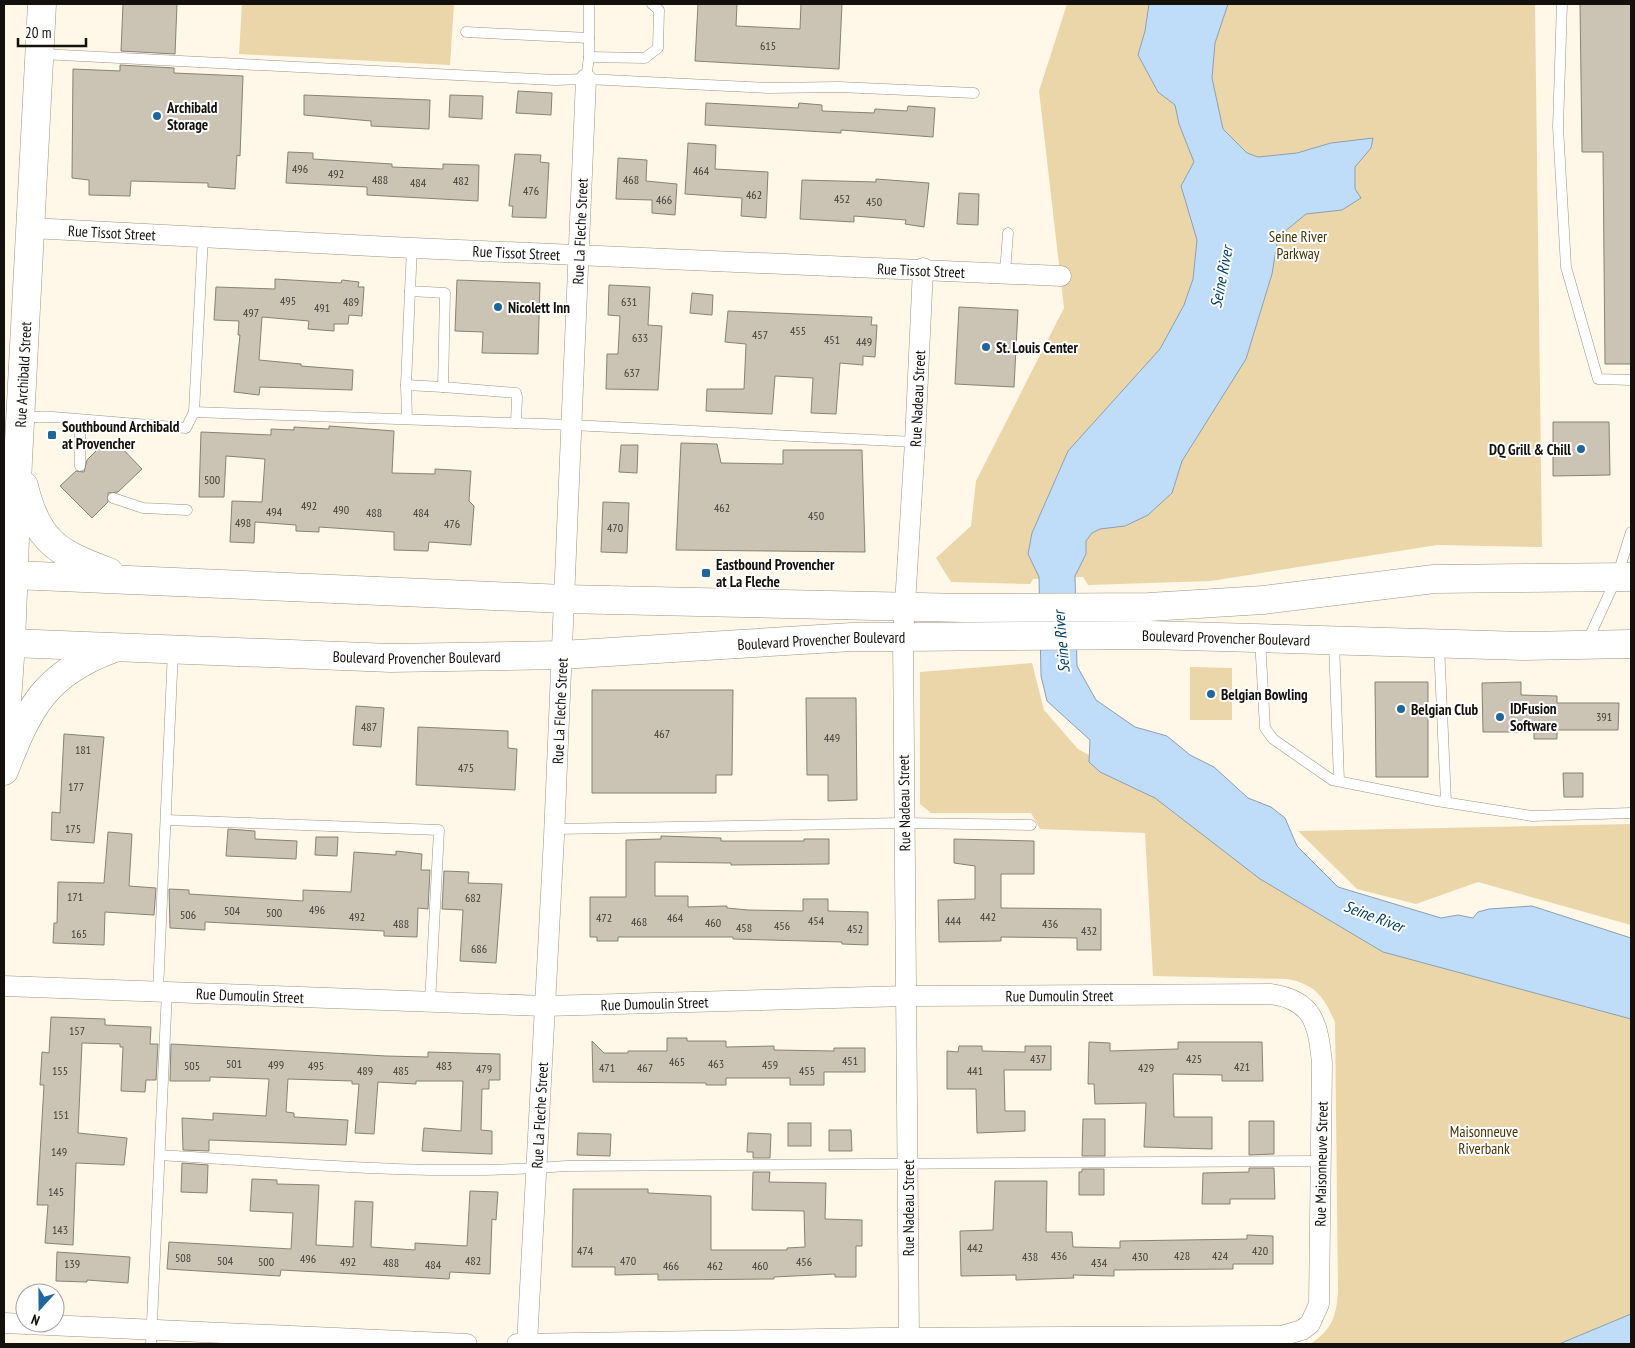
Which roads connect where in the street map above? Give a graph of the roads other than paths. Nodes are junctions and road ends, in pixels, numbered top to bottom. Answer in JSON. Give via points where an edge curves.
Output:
{"nodes":[{"id":1,"x":42,"y":4,"type":"edge"},
{"id":2,"x":589,"y":4,"type":"edge"},
{"id":3,"x":652,"y":4,"type":"edge"},
{"id":4,"x":1562,"y":4,"type":"edge"},
{"id":5,"x":466,"y":32,"type":"dead end"},
{"id":6,"x":589,"y":38,"type":"junction"},
{"id":7,"x":39,"y":54,"type":"junction"},
{"id":8,"x":589,"y":57,"type":"junction"},
{"id":9,"x":586,"y":79,"type":"junction"},
{"id":10,"x":974,"y":94,"type":"dead end"},
{"id":11,"x":31,"y":228,"type":"junction"},
{"id":12,"x":1008,"y":233,"type":"dead end"},
{"id":13,"x":203,"y":236,"type":"junction"},
{"id":14,"x":412,"y":247,"type":"junction"},
{"id":15,"x":579,"y":254,"type":"junction"},
{"id":16,"x":923,"y":268,"type":"junction"},
{"id":17,"x":1006,"y":273,"type":"junction"},
{"id":18,"x":1061,"y":276,"type":"dead end"},
{"id":19,"x":410,"y":291,"type":"junction"},
{"id":20,"x":1631,"y":380,"type":"edge"},
{"id":21,"x":406,"y":385,"type":"junction"},
{"id":22,"x":443,"y":387,"type":"junction"},
{"id":23,"x":194,"y":412,"type":"junction"},
{"id":24,"x":20,"y":417,"type":"junction"},
{"id":25,"x":407,"y":419,"type":"junction"},
{"id":26,"x":80,"y":420,"type":"junction"},
{"id":27,"x":516,"y":424,"type":"junction"},
{"id":28,"x":571,"y":425,"type":"junction"},
{"id":29,"x":915,"y":442,"type":"junction"},
{"id":30,"x":18,"y":460,"type":"junction"},
{"id":31,"x":80,"y":466,"type":"dead end"},
{"id":32,"x":113,"y":498,"type":"dead end"},
{"id":33,"x":187,"y":510,"type":"dead end"},
{"id":34,"x":1631,"y":532,"type":"edge"},
{"id":35,"x":14,"y":575,"type":"junction"},
{"id":36,"x":1624,"y":577,"type":"edge"},
{"id":37,"x":126,"y":579,"type":"junction"},
{"id":38,"x":1284,"y":598,"type":"junction"},
{"id":39,"x":564,"y":599,"type":"junction"},
{"id":40,"x":905,"y":607,"type":"junction"},
{"id":41,"x":903,"y":637,"type":"junction"},
{"id":42,"x":1260,"y":637,"type":"junction"},
{"id":43,"x":1287,"y":638,"type":"junction"},
{"id":44,"x":1334,"y":640,"type":"junction"},
{"id":45,"x":11,"y":643,"type":"junction"},
{"id":46,"x":1439,"y":643,"type":"junction"},
{"id":47,"x":1631,"y":644,"type":"edge"},
{"id":48,"x":1585,"y":645,"type":"junction"},
{"id":49,"x":118,"y":646,"type":"junction"},
{"id":50,"x":173,"y":649,"type":"junction"},
{"id":51,"x":561,"y":655,"type":"junction"},
{"id":52,"x":4,"y":745,"type":"edge"},
{"id":53,"x":4,"y":771,"type":"edge"},
{"id":54,"x":1339,"y":781,"type":"junction"},
{"id":55,"x":1446,"y":802,"type":"junction"},
{"id":56,"x":1631,"y":813,"type":"edge"},
{"id":57,"x":166,"y":820,"type":"junction"},
{"id":58,"x":904,"y":824,"type":"junction"},
{"id":59,"x":1031,"y":825,"type":"dead end"},
{"id":60,"x":555,"y":828,"type":"junction"},
{"id":61,"x":4,"y":986,"type":"edge"},
{"id":62,"x":163,"y":991,"type":"junction"},
{"id":63,"x":907,"y":996,"type":"junction"},
{"id":64,"x":430,"y":1003,"type":"junction"},
{"id":65,"x":545,"y":1006,"type":"junction"},
{"id":66,"x":1304,"y":1006,"type":"joint"},
{"id":67,"x":160,"y":1155,"type":"junction"},
{"id":68,"x":1321,"y":1161,"type":"junction"},
{"id":69,"x":908,"y":1163,"type":"junction"},
{"id":70,"x":535,"y":1169,"type":"junction"},
{"id":71,"x":4,"y":1323,"type":"edge"},
{"id":72,"x":152,"y":1337,"type":"edge"},
{"id":73,"x":909,"y":1338,"type":"junction"},
{"id":74,"x":682,"y":1343,"type":"edge"},
{"id":75,"x":467,"y":1344,"type":"edge"},
{"id":76,"x":524,"y":1344,"type":"edge"}],
"edges":[{"from":1,"to":7,"type":"main road","name":"Rue Archibald Street"},
{"from":2,"to":6,"type":"lane"},
{"from":3,"to":8,"type":"lane","via":[[659,10],[658,48],[645,58]]},
{"from":4,"to":20,"type":"lane","via":[[1558,127],[1566,267],[1598,380]]},
{"from":5,"to":6,"type":"lane"},
{"from":6,"to":8,"type":"lane"},
{"from":7,"to":9,"type":"lane"},
{"from":7,"to":11,"type":"main road","name":"Rue Archibald Street"},
{"from":8,"to":9,"type":"lane"},
{"from":9,"to":10,"type":"lane"},
{"from":9,"to":15,"type":"street","name":"Rue La Fleche Street"},
{"from":11,"to":13,"type":"street","name":"Rue Tissot Street"},
{"from":11,"to":24,"type":"main road","name":"Rue Archibald Street"},
{"from":12,"to":17,"type":"lane"},
{"from":13,"to":14,"type":"street","name":"Rue Tissot Street"},
{"from":13,"to":23,"type":"lane"},
{"from":14,"to":15,"type":"street","name":"Rue Tissot Street"},
{"from":14,"to":19,"type":"lane"},
{"from":15,"to":16,"type":"street","name":"Rue Tissot Street"},
{"from":15,"to":28,"type":"street","name":"Rue La Fleche Street"},
{"from":16,"to":17,"type":"street","name":"Rue Tissot Street"},
{"from":16,"to":29,"type":"street","name":"Rue Nadeau Street"},
{"from":17,"to":18,"type":"street","name":"Rue Tissot Street"},
{"from":19,"to":21,"type":"lane"},
{"from":19,"to":22,"type":"lane","via":[[445,293]]},
{"from":21,"to":22,"type":"lane"},
{"from":21,"to":25,"type":"lane"},
{"from":22,"to":27,"type":"lane","via":[[516,393]]},
{"from":23,"to":25,"type":"lane"},
{"from":23,"to":26,"type":"lane","via":[[186,428]]},
{"from":24,"to":26,"type":"lane"},
{"from":24,"to":30,"type":"main road","name":"Rue Archibald Street"},
{"from":25,"to":27,"type":"lane"},
{"from":26,"to":31,"type":"lane"},
{"from":27,"to":28,"type":"lane"},
{"from":28,"to":29,"type":"lane"},
{"from":28,"to":39,"type":"street","name":"Rue La Fleche Street"},
{"from":29,"to":40,"type":"street","name":"Rue Nadeau Street"},
{"from":30,"to":35,"type":"main road","name":"Rue Archibald Street"},
{"from":30,"to":37,"type":"main road","via":[[30,512],[43,534],[72,557]]},
{"from":32,"to":33,"type":"lane","via":[[144,508]]},
{"from":34,"to":36,"type":"lane"},
{"from":35,"to":37,"type":"main road","name":"Boulevard Provencher Boulevard"},
{"from":35,"to":45,"type":"main road","name":"Rue Archibald Street"},
{"from":36,"to":38,"type":"main road","name":"Boulevard Provencher Boulevard","via":[[1434,579]]},
{"from":36,"to":48,"type":"lane"},
{"from":37,"to":39,"type":"main road","name":"Boulevard Provencher Boulevard"},
{"from":38,"to":40,"type":"main road","name":"Boulevard Provencher Boulevard","via":[[1150,607]]},
{"from":38,"to":43,"type":"main road"},
{"from":39,"to":40,"type":"main road","name":"Boulevard Provencher Boulevard"},
{"from":39,"to":51,"type":"street","name":"Rue La Fleche Street"},
{"from":40,"to":41,"type":"street","name":"Rue Nadeau Street"},
{"from":41,"to":42,"type":"main road","name":"Boulevard Provencher Boulevard"},
{"from":41,"to":51,"type":"main road","name":"Boulevard Provencher Boulevard","via":[[852,637]]},
{"from":41,"to":58,"type":"street","name":"Rue Nadeau Street"},
{"from":42,"to":43,"type":"main road","name":"Boulevard Provencher Boulevard"},
{"from":42,"to":54,"type":"lane","via":[[1265,728],[1273,739],[1332,780]]},
{"from":43,"to":44,"type":"main road","name":"Boulevard Provencher Boulevard"},
{"from":44,"to":46,"type":"main road","name":"Boulevard Provencher Boulevard"},
{"from":44,"to":54,"type":"lane"},
{"from":45,"to":49,"type":"main road","name":"Boulevard Provencher Boulevard"},
{"from":45,"to":52,"type":"main road","name":"Rue Archibald Street"},
{"from":46,"to":48,"type":"main road","name":"Boulevard Provencher Boulevard"},
{"from":46,"to":55,"type":"lane"},
{"from":47,"to":48,"type":"main road","name":"Boulevard Provencher Boulevard"},
{"from":49,"to":50,"type":"main road","name":"Boulevard Provencher Boulevard"},
{"from":49,"to":53,"type":"main road","via":[[84,660],[54,681],[22,726]]},
{"from":50,"to":51,"type":"main road","name":"Boulevard Provencher Boulevard","via":[[391,658]]},
{"from":50,"to":57,"type":"lane"},
{"from":51,"to":60,"type":"street","name":"Rue La Fleche Street"},
{"from":54,"to":55,"type":"lane"},
{"from":55,"to":56,"type":"lane","via":[[1532,816]]},
{"from":57,"to":62,"type":"lane"},
{"from":57,"to":64,"type":"lane","via":[[439,830]]},
{"from":58,"to":59,"type":"lane"},
{"from":58,"to":60,"type":"lane"},
{"from":58,"to":63,"type":"street","name":"Rue Nadeau Street"},
{"from":60,"to":65,"type":"street","name":"Rue La Fleche Street"},
{"from":61,"to":62,"type":"street","name":"Rue Dumoulin Street"},
{"from":62,"to":64,"type":"street","name":"Rue Dumoulin Street"},
{"from":62,"to":67,"type":"lane"},
{"from":63,"to":65,"type":"street","name":"Rue Dumoulin Street"},
{"from":63,"to":66,"type":"street","name":"Rue Dumoulin Street","via":[[1270,994]]},
{"from":63,"to":69,"type":"street","name":"Rue Nadeau Street"},
{"from":64,"to":65,"type":"street","name":"Rue Dumoulin Street"},
{"from":65,"to":70,"type":"street","name":"Rue La Fleche Street"},
{"from":66,"to":68,"type":"street","name":"Rue Maisonneuve Street","via":[[1315,1020],[1319,1032],[1322,1063]]},
{"from":67,"to":70,"type":"lane","via":[[423,1170]]},
{"from":67,"to":72,"type":"lane"},
{"from":68,"to":69,"type":"lane"},
{"from":68,"to":73,"type":"street","name":"Rue Maisonneuve Street","via":[[1319,1304],[1310,1324],[1302,1330],[1281,1336]]},
{"from":69,"to":70,"type":"lane","via":[[566,1166]]},
{"from":69,"to":73,"type":"street","name":"Rue Nadeau Street"},
{"from":70,"to":76,"type":"street","name":"Rue La Fleche Street"},
{"from":71,"to":72,"type":"street"},
{"from":72,"to":75,"type":"street"},
{"from":73,"to":74,"type":"street"},
{"from":74,"to":76,"type":"street"}]}
